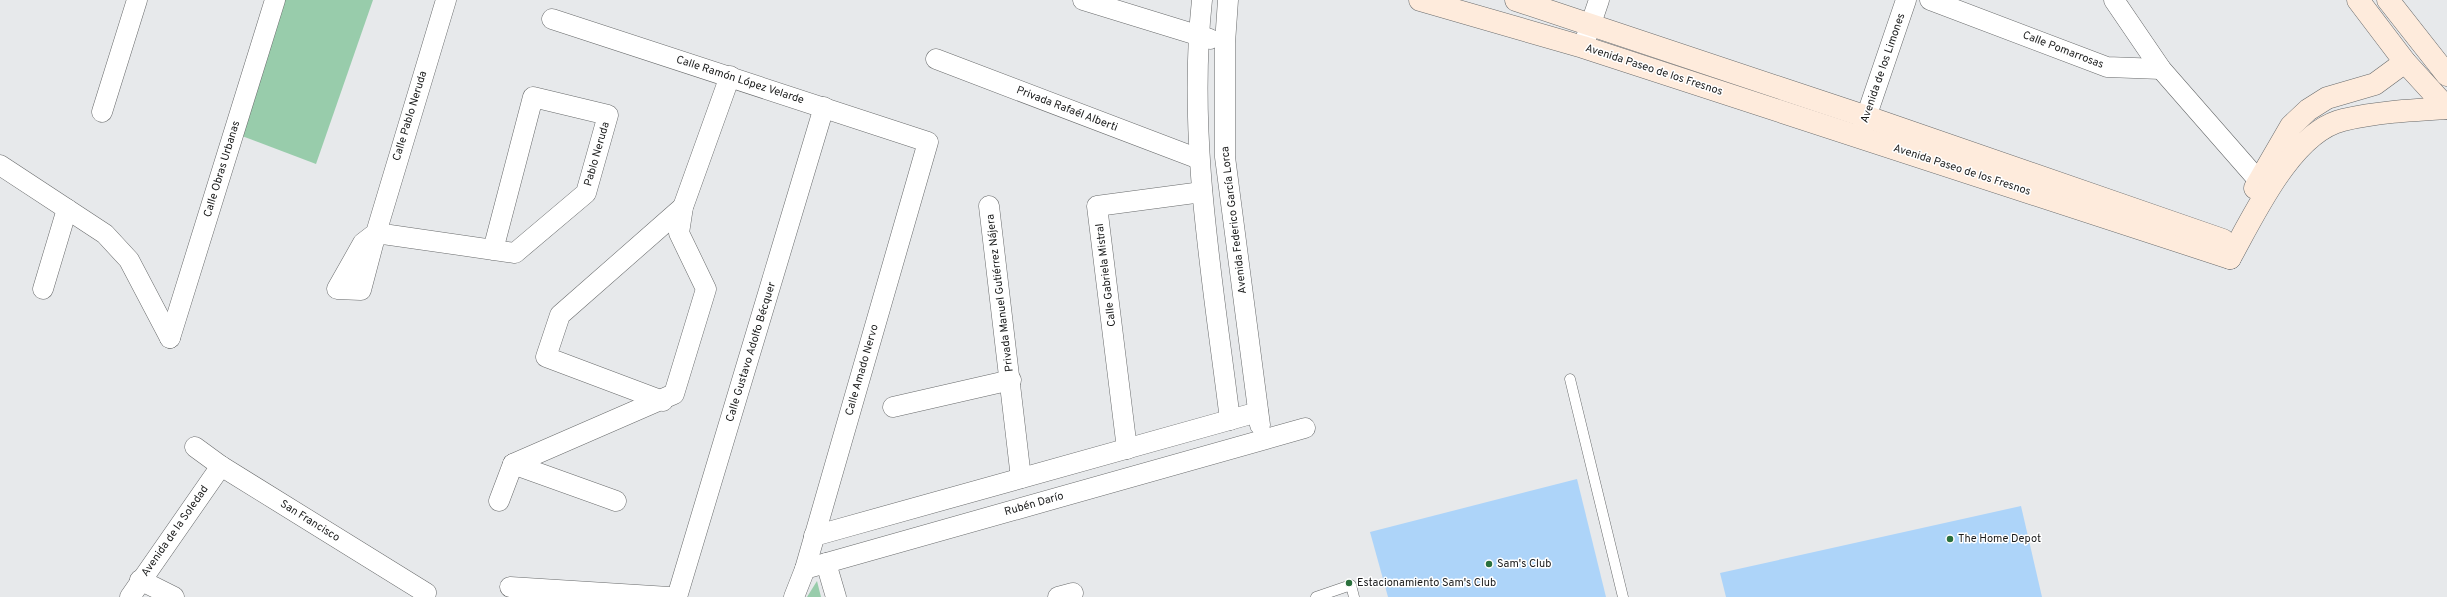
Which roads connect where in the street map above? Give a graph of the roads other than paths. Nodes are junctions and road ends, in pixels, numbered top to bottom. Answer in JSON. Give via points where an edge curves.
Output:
{"nodes":[{"id":1,"x":137,"y":0,"type":"edge"},
{"id":2,"x":275,"y":0,"type":"edge"},
{"id":3,"x":446,"y":0,"type":"edge"},
{"id":4,"x":1084,"y":0,"type":"edge"},
{"id":5,"x":1202,"y":0,"type":"edge"},
{"id":6,"x":1228,"y":0,"type":"edge"},
{"id":7,"x":1420,"y":0,"type":"edge"},
{"id":8,"x":1516,"y":0,"type":"edge"},
{"id":9,"x":1599,"y":0,"type":"edge"},
{"id":10,"x":1906,"y":0,"type":"edge"},
{"id":11,"x":2114,"y":0,"type":"edge"},
{"id":12,"x":2358,"y":0,"type":"edge"},
{"id":13,"x":2388,"y":0,"type":"edge"},
{"id":14,"x":1938,"y":1,"type":"edge"},
{"id":15,"x":1463,"y":6,"type":"edge"},
{"id":16,"x":552,"y":20,"type":"dead end"},
{"id":17,"x":1590,"y":25,"type":"junction"},
{"id":18,"x":1198,"y":36,"type":"junction"},
{"id":19,"x":1225,"y":42,"type":"junction"},
{"id":20,"x":1584,"y":47,"type":"junction"},
{"id":21,"x":936,"y":59,"type":"dead end"},
{"id":22,"x":2405,"y":62,"type":"junction"},
{"id":23,"x":2161,"y":69,"type":"junction"},
{"id":24,"x":2447,"y":75,"type":"edge"},
{"id":25,"x":730,"y":76,"type":"junction"},
{"id":26,"x":824,"y":107,"type":"junction"},
{"id":27,"x":2447,"y":108,"type":"edge"},
{"id":28,"x":102,"y":112,"type":"dead end"},
{"id":29,"x":1864,"y":127,"type":"junction"},
{"id":30,"x":928,"y":142,"type":"joint"},
{"id":31,"x":1199,"y":159,"type":"junction"},
{"id":32,"x":0,"y":165,"type":"edge"},
{"id":33,"x":2258,"y":181,"type":"junction"},
{"id":34,"x":1202,"y":192,"type":"junction"},
{"id":35,"x":989,"y":206,"type":"dead end"},
{"id":36,"x":683,"y":207,"type":"junction"},
{"id":37,"x":67,"y":209,"type":"junction"},
{"id":38,"x":376,"y":233,"type":"joint"},
{"id":39,"x":2226,"y":249,"type":"junction"},
{"id":40,"x":492,"y":250,"type":"junction"},
{"id":41,"x":43,"y":289,"type":"dead end"},
{"id":42,"x":1570,"y":379,"type":"dead end"},
{"id":43,"x":1010,"y":380,"type":"junction"},
{"id":44,"x":663,"y":401,"type":"junction"},
{"id":45,"x":893,"y":407,"type":"dead end"},
{"id":46,"x":1258,"y":412,"type":"junction"},
{"id":47,"x":1230,"y":420,"type":"junction"},
{"id":48,"x":1305,"y":428,"type":"dead end"},
{"id":49,"x":1262,"y":439,"type":"junction"},
{"id":50,"x":195,"y":447,"type":"dead end"},
{"id":51,"x":1127,"y":449,"type":"junction"},
{"id":52,"x":513,"y":464,"type":"junction"},
{"id":53,"x":221,"y":466,"type":"junction"},
{"id":54,"x":1021,"y":478,"type":"junction"},
{"id":55,"x":499,"y":501,"type":"dead end"},
{"id":56,"x":616,"y":502,"type":"dead end"},
{"id":57,"x":814,"y":536,"type":"junction"},
{"id":58,"x":826,"y":563,"type":"junction"},
{"id":59,"x":805,"y":569,"type":"junction"},
{"id":60,"x":140,"y":580,"type":"junction"},
{"id":61,"x":510,"y":587,"type":"dead end"},
{"id":62,"x":426,"y":595,"type":"edge"},
{"id":63,"x":634,"y":596,"type":"edge"},
{"id":64,"x":130,"y":597,"type":"edge"},
{"id":65,"x":174,"y":597,"type":"edge"},
{"id":66,"x":668,"y":597,"type":"edge"},
{"id":67,"x":677,"y":597,"type":"edge"},
{"id":68,"x":794,"y":597,"type":"edge"},
{"id":69,"x":836,"y":597,"type":"edge"},
{"id":70,"x":1316,"y":597,"type":"edge"},
{"id":71,"x":1354,"y":597,"type":"edge"},
{"id":72,"x":1623,"y":597,"type":"edge"}],
"edges":[{"from":1,"to":28,"type":"street"},
{"from":2,"to":37,"type":"street","name":"Calle Obras Urbanas","via":[[170,338],[129,260],[105,234]]},
{"from":3,"to":38,"type":"street","name":"Calle Pablo Neruda"},
{"from":4,"to":18,"type":"street"},
{"from":5,"to":18,"type":"street"},
{"from":6,"to":19,"type":"street","name":"Avenida Federico García Lorca"},
{"from":7,"to":15,"type":"street","name":"Avenida Paseo de los Fresnos"},
{"from":8,"to":17,"type":"street","name":"Avenida Paseo de los Fresnos"},
{"from":9,"to":17,"type":"street"},
{"from":10,"to":29,"type":"street","name":"Avenida de los Limones"},
{"from":11,"to":23,"type":"street"},
{"from":12,"to":22,"type":"street"},
{"from":13,"to":24,"type":"street"},
{"from":14,"to":23,"type":"street","name":"Calle Pomarrosas","via":[[2107,66]]},
{"from":15,"to":20,"type":"street","name":"Avenida Paseo de los Fresnos"},
{"from":16,"to":25,"type":"street","name":"Calle Ramón López Velarde"},
{"from":17,"to":20,"type":"street"},
{"from":17,"to":29,"type":"street","name":"Avenida Paseo de los Fresnos"},
{"from":18,"to":19,"type":"street"},
{"from":18,"to":31,"type":"street"},
{"from":19,"to":46,"type":"street","name":"Avenida Federico García Lorca","via":[[1225,157]]},
{"from":20,"to":29,"type":"street","name":"Avenida Paseo de los Fresnos"},
{"from":21,"to":31,"type":"street","name":"Privada Rafaél Alberti"},
{"from":22,"to":27,"type":"street"},
{"from":22,"to":33,"type":"street","via":[[2375,84],[2328,98],[2308,110],[2291,126]]},
{"from":23,"to":33,"type":"street"},
{"from":25,"to":26,"type":"street","name":"Calle Ramón López Velarde"},
{"from":25,"to":36,"type":"street"},
{"from":26,"to":30,"type":"street","name":"Calle Ramón López Velarde"},
{"from":26,"to":67,"type":"street","name":"Calle Gustavo Adolfo Bécquer"},
{"from":27,"to":39,"type":"street","via":[[2342,120],[2320,130],[2301,147]]},
{"from":29,"to":39,"type":"street","name":"Avenida Paseo de los Fresnos"},
{"from":30,"to":57,"type":"street","name":"Calle Amado Nervo"},
{"from":31,"to":34,"type":"street"},
{"from":32,"to":37,"type":"street"},
{"from":33,"to":39,"type":"street"},
{"from":34,"to":47,"type":"street"},
{"from":34,"to":51,"type":"street","name":"Calle Gabriela Mistral","via":[[1097,206]]},
{"from":35,"to":43,"type":"street","name":"Privada Manuel Gutiérrez Nájera"},
{"from":36,"to":44,"type":"street","via":[[679,233],[706,289],[674,394]]},
{"from":36,"to":44,"type":"street","via":[[560,315],[546,357]]},
{"from":37,"to":41,"type":"street"},
{"from":38,"to":40,"type":"street","name":"Pablo Neruda"},
{"from":40,"to":40,"type":"street","name":"Pablo Neruda","via":[[515,253],[586,193],[608,115],[533,97]]},
{"from":42,"to":72,"type":"lane"},
{"from":43,"to":45,"type":"street"},
{"from":43,"to":54,"type":"street","name":"Privada Manuel Gutiérrez Nájera"},
{"from":44,"to":52,"type":"street"},
{"from":46,"to":47,"type":"street"},
{"from":46,"to":49,"type":"street","name":"Avenida Federico García Lorca"},
{"from":47,"to":51,"type":"street"},
{"from":48,"to":49,"type":"street","name":"Rubén Darío"},
{"from":49,"to":58,"type":"street","name":"Rubén Darío"},
{"from":50,"to":53,"type":"street","name":"San Francisco"},
{"from":51,"to":54,"type":"street"},
{"from":52,"to":55,"type":"street"},
{"from":52,"to":56,"type":"street"},
{"from":53,"to":60,"type":"street","name":"Avenida de la Soledad"},
{"from":53,"to":62,"type":"street","name":"San Francisco"},
{"from":54,"to":57,"type":"street"},
{"from":57,"to":59,"type":"street","name":"Calle Amado Nervo"},
{"from":58,"to":59,"type":"street","name":"Rubén Darío"},
{"from":58,"to":69,"type":"street"},
{"from":59,"to":68,"type":"street","name":"Calle Amado Nervo"},
{"from":60,"to":64,"type":"street","name":"Avenida de la Soledad"},
{"from":60,"to":65,"type":"street"},
{"from":61,"to":63,"type":"street"},
{"from":63,"to":66,"type":"street"},
{"from":70,"to":71,"type":"lane","via":[[1351,585]]}]}
